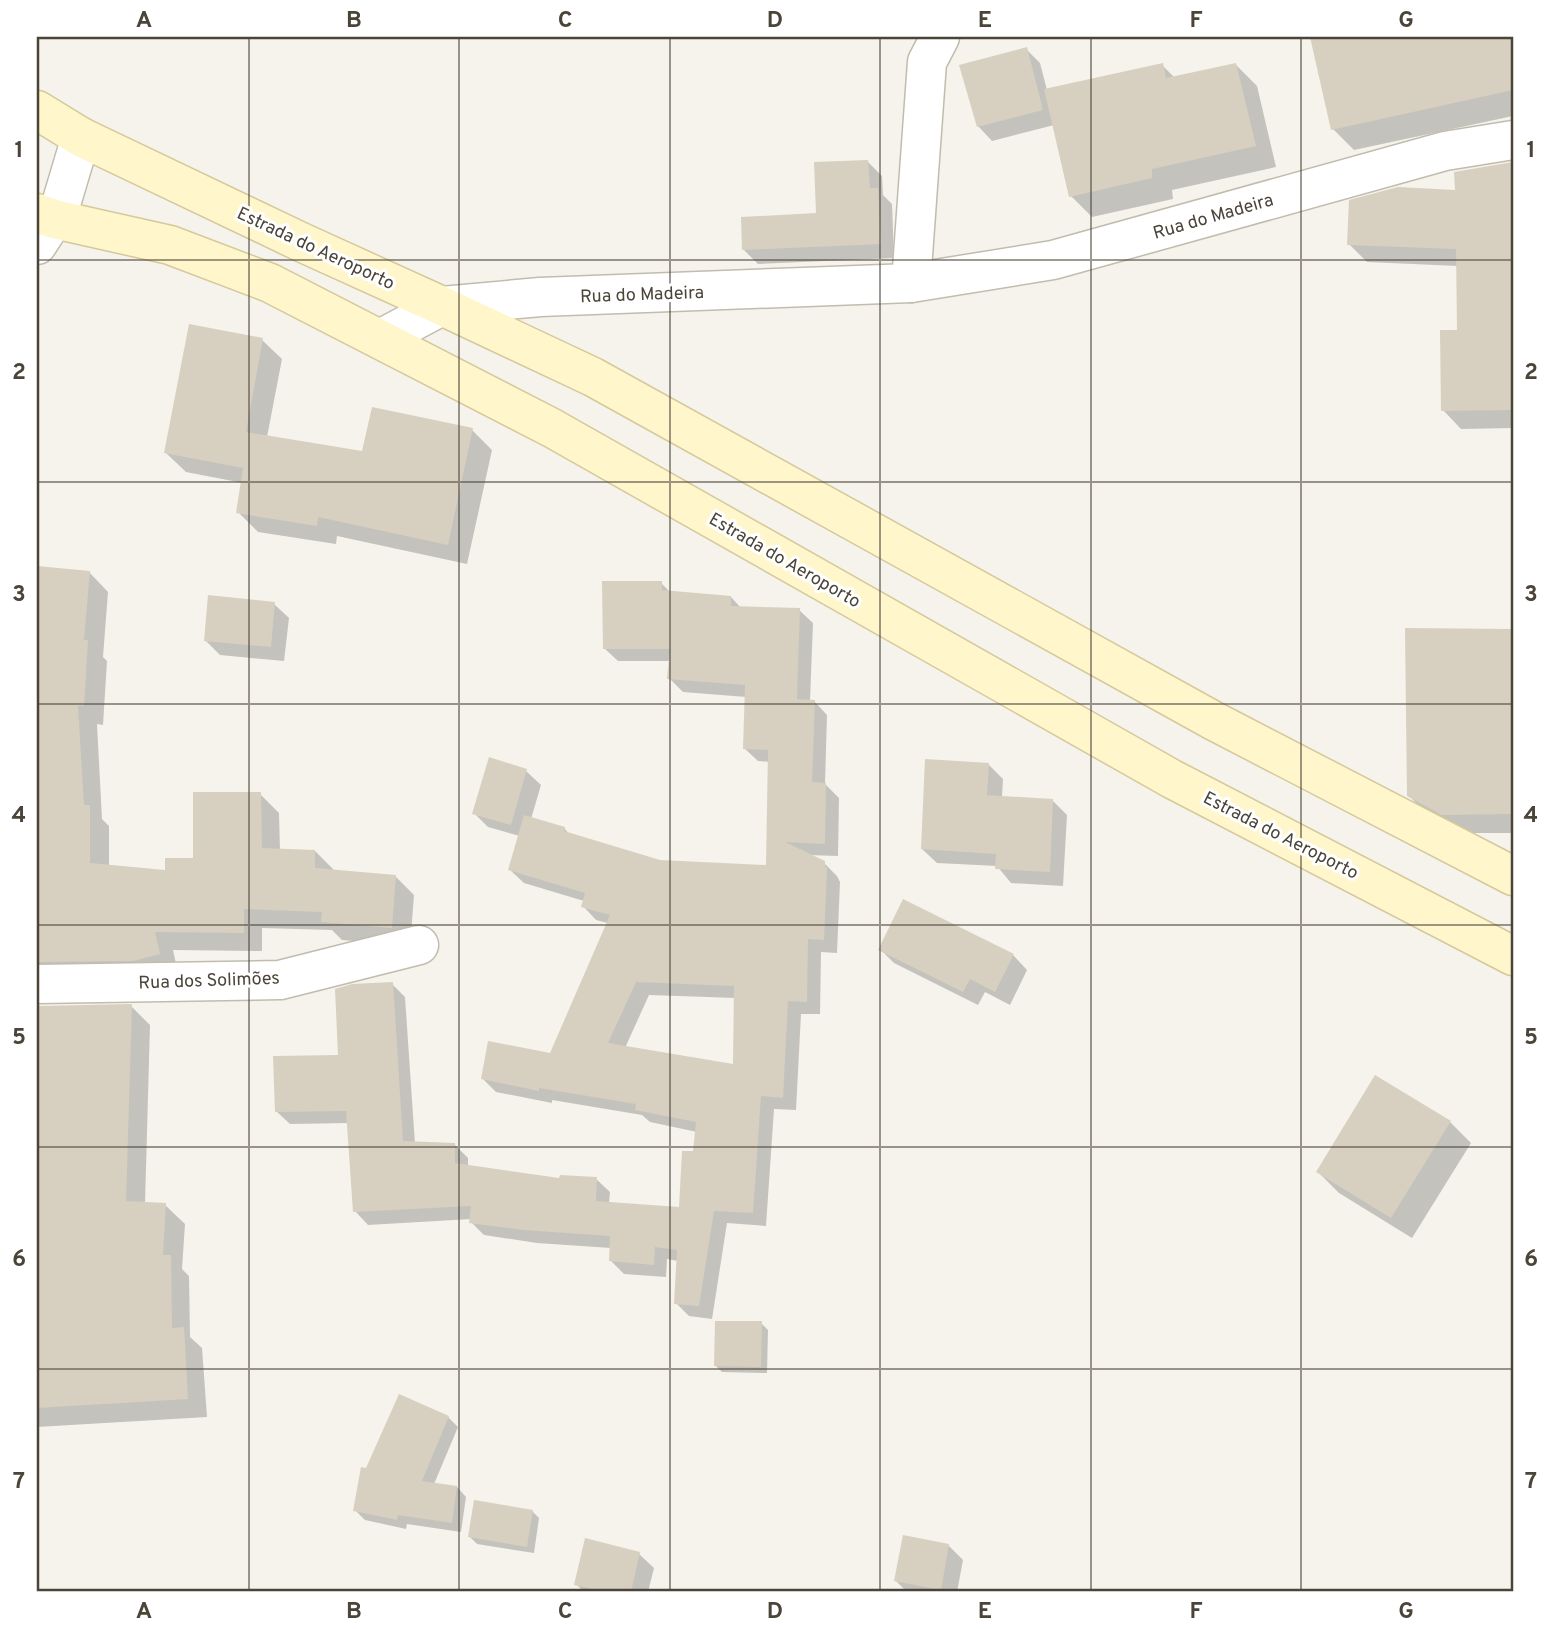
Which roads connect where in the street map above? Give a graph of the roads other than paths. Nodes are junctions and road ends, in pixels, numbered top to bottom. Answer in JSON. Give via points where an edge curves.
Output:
{"nodes":[{"id":1,"x":940,"y":37,"type":"edge"},
{"id":2,"x":37,"y":110,"type":"edge"},
{"id":3,"x":80,"y":137,"type":"junction"},
{"id":4,"x":1513,"y":140,"type":"edge"},
{"id":5,"x":43,"y":226,"type":"edge"},
{"id":6,"x":911,"y":284,"type":"junction"},
{"id":7,"x":442,"y":306,"type":"junction"},
{"id":8,"x":380,"y":339,"type":"junction"},
{"id":9,"x":1513,"y":876,"type":"edge"},
{"id":10,"x":419,"y":945,"type":"dead end"},
{"id":11,"x":1513,"y":956,"type":"edge"},
{"id":12,"x":37,"y":984,"type":"edge"}],
"edges":[{"from":1,"to":6,"type":"street","via":[[927,62]]},
{"from":2,"to":3,"type":"main road","name":"Estrada do Aeroporto"},
{"from":3,"to":5,"type":"street"},
{"from":3,"to":7,"type":"main road","name":"Estrada do Aeroporto"},
{"from":4,"to":6,"type":"street","name":"Rua do Madeira","via":[[1445,151],[1054,260]]},
{"from":5,"to":8,"type":"main road","name":"Estrada do Aeroporto","via":[[170,245],[270,283]]},
{"from":6,"to":7,"type":"street","name":"Rua do Madeira","via":[[540,297]]},
{"from":7,"to":8,"type":"street","name":"Rua do Madeira"},
{"from":7,"to":9,"type":"main road","name":"Estrada do Aeroporto","via":[[593,377],[1214,721]]},
{"from":8,"to":11,"type":"main road","name":"Estrada do Aeroporto","via":[[552,428],[1172,779]]},
{"from":10,"to":12,"type":"street","name":"Rua dos Solimões","via":[[281,980]]}]}
